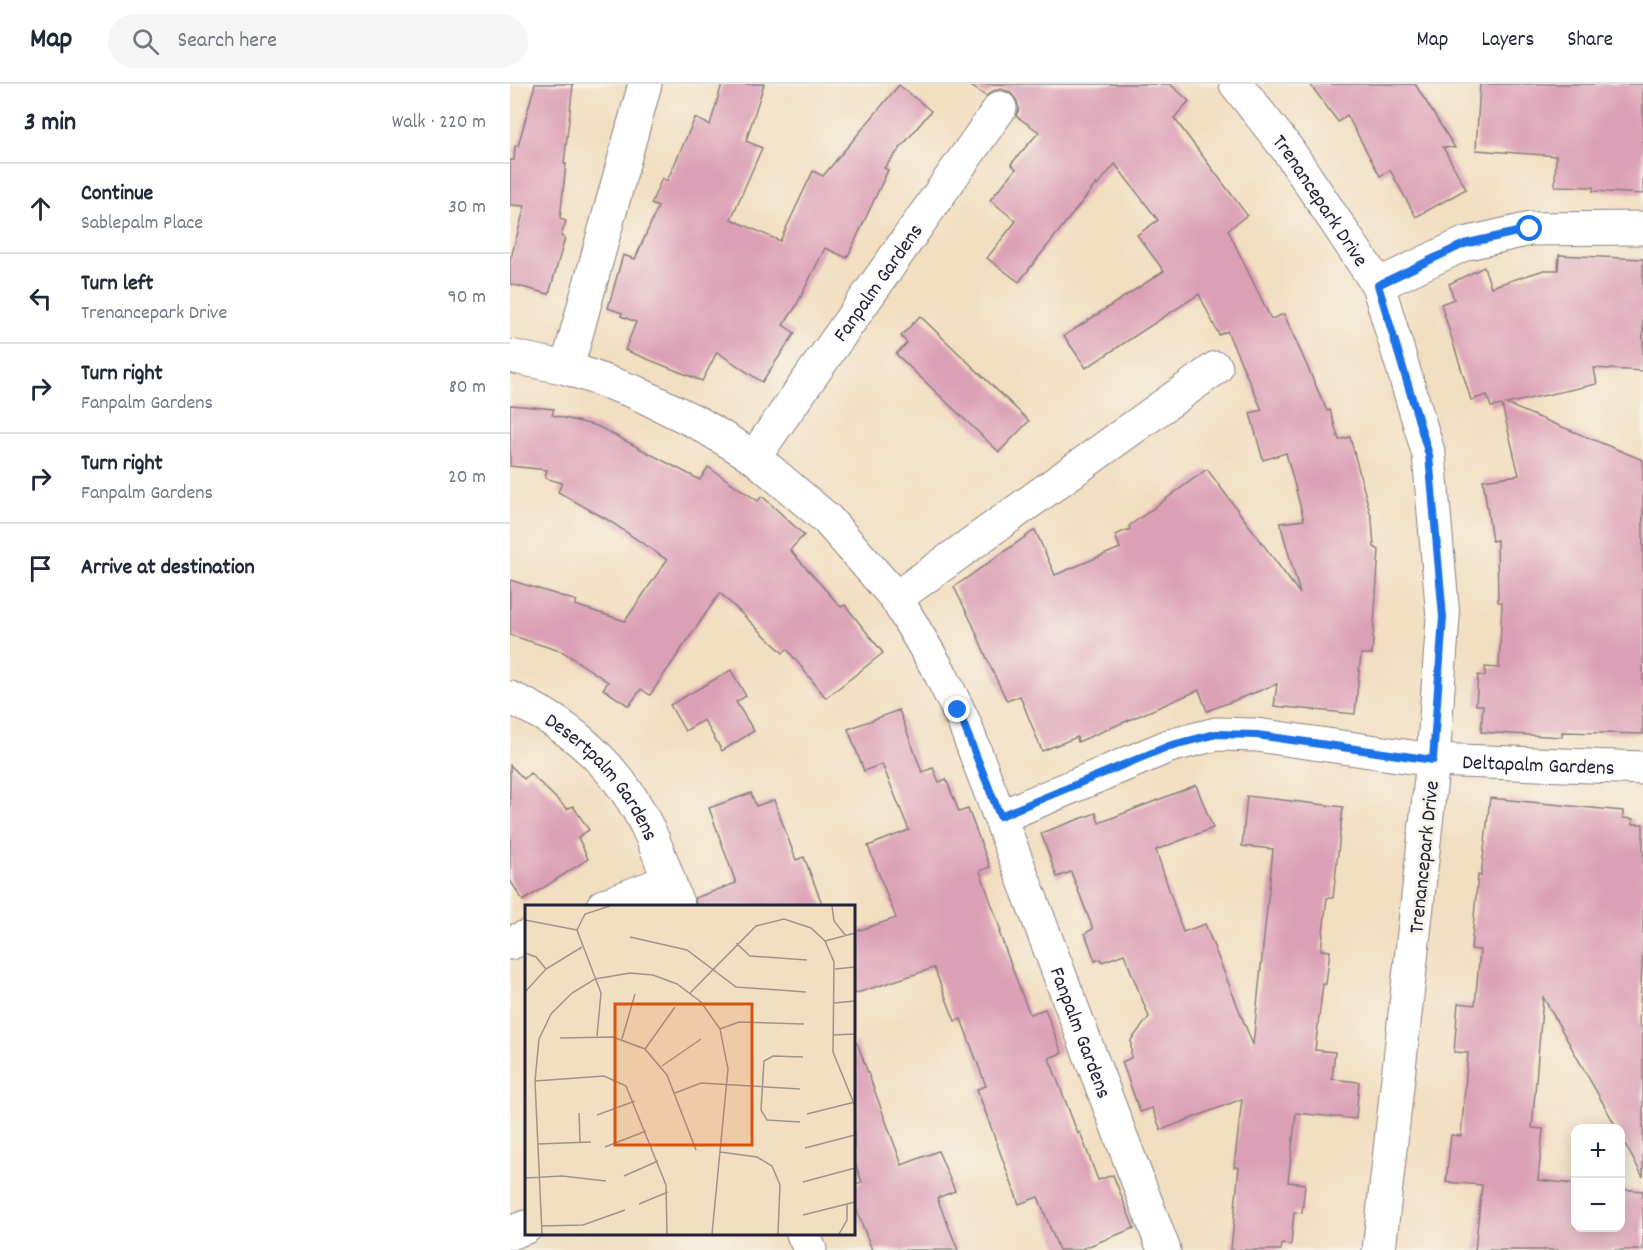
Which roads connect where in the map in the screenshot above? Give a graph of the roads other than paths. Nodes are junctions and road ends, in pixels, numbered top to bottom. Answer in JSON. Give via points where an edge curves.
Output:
{"nodes":[{"id":1,"x":645,"y":84,"type":"edge"},
{"id":2,"x":1236,"y":84,"type":"edge"},
{"id":3,"x":1000,"y":108,"type":"dead end"},
{"id":4,"x":1643,"y":228,"type":"edge"},
{"id":5,"x":1378,"y":285,"type":"junction"},
{"id":6,"x":510,"y":356,"type":"edge"},
{"id":7,"x":567,"y":368,"type":"junction"},
{"id":8,"x":1215,"y":368,"type":"dead end"},
{"id":9,"x":754,"y":457,"type":"junction"},
{"id":10,"x":896,"y":598,"type":"junction"},
{"id":11,"x":510,"y":698,"type":"edge"},
{"id":12,"x":1433,"y":760,"type":"junction"},
{"id":13,"x":1643,"y":768,"type":"edge"},
{"id":14,"x":1000,"y":816,"type":"junction"},
{"id":15,"x":673,"y":894,"type":"edge"},
{"id":16,"x":609,"y":905,"type":"edge"},
{"id":17,"x":525,"y":937,"type":"edge"},
{"id":18,"x":510,"y":943,"type":"edge"},
{"id":19,"x":525,"y":1227,"type":"edge"},
{"id":20,"x":510,"y":1233,"type":"edge"},
{"id":21,"x":804,"y":1235,"type":"edge"},
{"id":22,"x":810,"y":1250,"type":"edge"},
{"id":23,"x":1164,"y":1250,"type":"edge"},
{"id":24,"x":1379,"y":1250,"type":"edge"}],
"edges":[{"from":1,"to":7,"type":"street"},
{"from":2,"to":5,"type":"street","name":"Trenancepark Drive","via":[[1288,150]]},
{"from":3,"to":9,"type":"street","name":"Fanpalm Gardens"},
{"from":4,"to":5,"type":"street","via":[[1530,229],[1464,244]]},
{"from":5,"to":12,"type":"street","name":"Trenancepark Drive","via":[[1429,455],[1443,617]]},
{"from":6,"to":7,"type":"street","name":"Fanpalm Gardens"},
{"from":7,"to":9,"type":"street","name":"Fanpalm Gardens","via":[[635,392],[700,424]]},
{"from":8,"to":10,"type":"street"},
{"from":9,"to":10,"type":"street","name":"Fanpalm Gardens","via":[[827,519]]},
{"from":10,"to":14,"type":"street","name":"Fanpalm Gardens","via":[[963,720]]},
{"from":11,"to":15,"type":"street","name":"Desertpalm Gardens","via":[[567,729],[601,758],[627,790],[650,832]]},
{"from":12,"to":13,"type":"street","name":"Deltapalm Gardens"},
{"from":12,"to":14,"type":"street","via":[[1257,735],[1216,734],[1169,746]]},
{"from":12,"to":24,"type":"street","name":"Trenancepark Drive"},
{"from":14,"to":23,"type":"street","name":"Fanpalm Gardens"},
{"from":15,"to":16,"type":"street","name":"Desertpalm Gardens"},
{"from":17,"to":18,"type":"street"},
{"from":19,"to":20,"type":"street"},
{"from":21,"to":22,"type":"street"}]}
